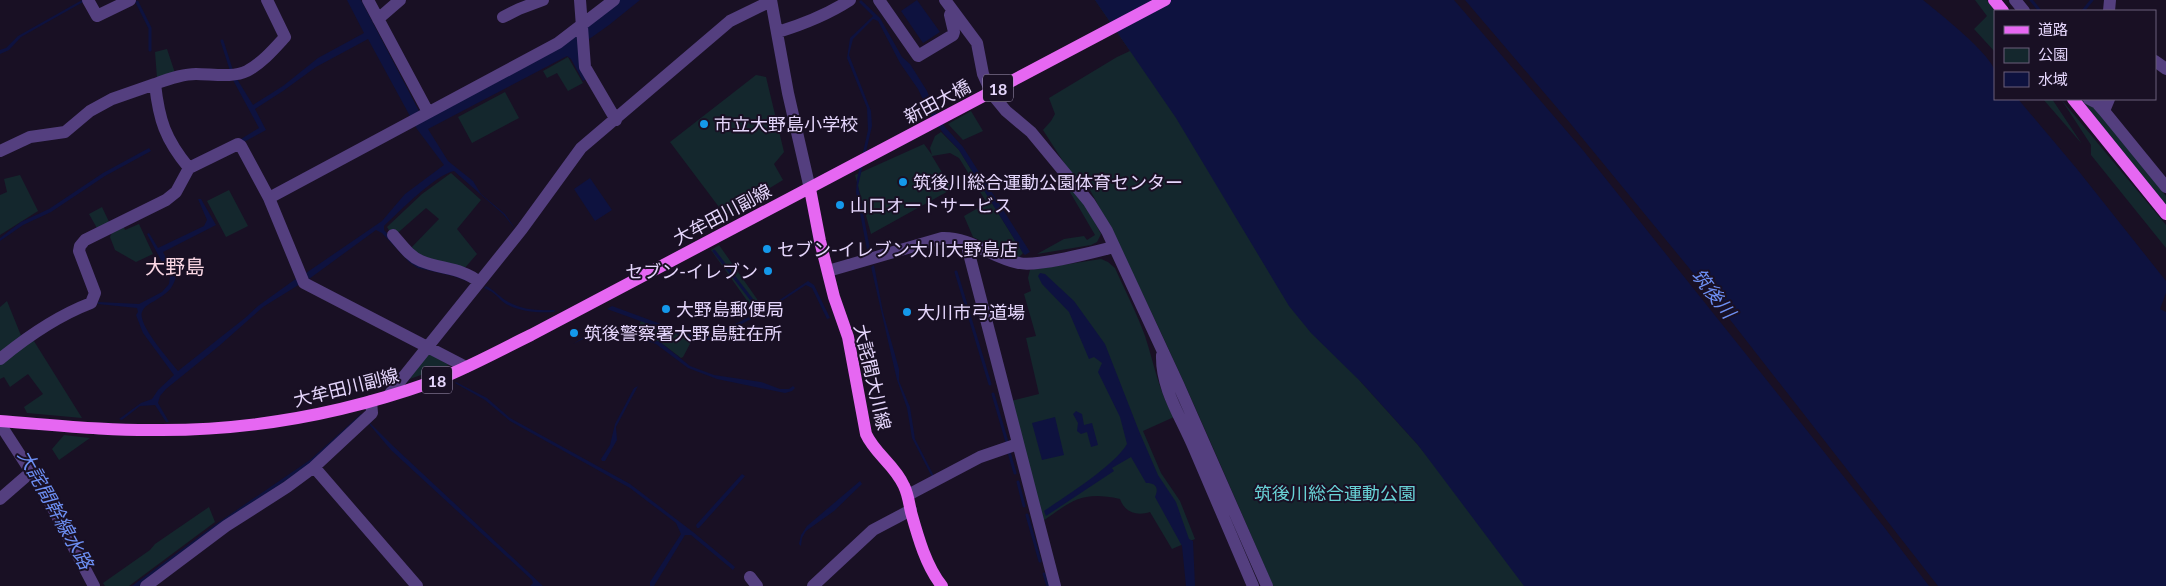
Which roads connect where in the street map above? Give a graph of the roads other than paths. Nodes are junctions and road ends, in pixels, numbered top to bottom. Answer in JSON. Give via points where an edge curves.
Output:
{"nodes":[{"id":1,"x":88,"y":0,"type":"edge"},
{"id":2,"x":130,"y":0,"type":"edge"},
{"id":3,"x":267,"y":0,"type":"edge"},
{"id":4,"x":368,"y":0,"type":"edge"},
{"id":5,"x":400,"y":0,"type":"edge"},
{"id":6,"x":543,"y":0,"type":"edge"},
{"id":7,"x":580,"y":0,"type":"edge"},
{"id":8,"x":614,"y":0,"type":"edge"},
{"id":9,"x":771,"y":0,"type":"edge"},
{"id":10,"x":850,"y":0,"type":"edge"},
{"id":11,"x":880,"y":0,"type":"edge"},
{"id":12,"x":1165,"y":0,"type":"edge"},
{"id":13,"x":1994,"y":0,"type":"edge"},
{"id":14,"x":2015,"y":0,"type":"edge"},
{"id":15,"x":948,"y":5,"type":"edge"},
{"id":16,"x":2002,"y":10,"type":"edge"},
{"id":17,"x":2023,"y":10,"type":"edge"},
{"id":18,"x":503,"y":17,"type":"dead end"},
{"id":19,"x":378,"y":19,"type":"junction"},
{"id":20,"x":582,"y":25,"type":"junction"},
{"id":21,"x":778,"y":32,"type":"junction"},
{"id":22,"x":155,"y":84,"type":"junction"},
{"id":23,"x":2074,"y":100,"type":"edge"},
{"id":24,"x":2099,"y":102,"type":"edge"},
{"id":25,"x":426,"y":113,"type":"junction"},
{"id":26,"x":616,"y":120,"type":"junction"},
{"id":27,"x":0,"y":151,"type":"edge"},
{"id":28,"x":189,"y":168,"type":"junction"},
{"id":29,"x":831,"y":178,"type":"joint"},
{"id":30,"x":2166,"y":187,"type":"edge"},
{"id":31,"x":810,"y":189,"type":"junction"},
{"id":32,"x":269,"y":198,"type":"junction"},
{"id":33,"x":2166,"y":214,"type":"edge"},
{"id":34,"x":393,"y":235,"type":"dead end"},
{"id":35,"x":966,"y":242,"type":"junction"},
{"id":36,"x":1114,"y":247,"type":"junction"},
{"id":37,"x":828,"y":271,"type":"junction"},
{"id":38,"x":479,"y":282,"type":"junction"},
{"id":39,"x":427,"y":347,"type":"junction"},
{"id":40,"x":1162,"y":350,"type":"junction"},
{"id":41,"x":0,"y":359,"type":"edge"},
{"id":42,"x":466,"y":368,"type":"junction"},
{"id":43,"x":389,"y":395,"type":"junction"},
{"id":44,"x":371,"y":401,"type":"junction"},
{"id":45,"x":0,"y":423,"type":"edge"},
{"id":46,"x":1018,"y":444,"type":"junction"},
{"id":47,"x":314,"y":467,"type":"junction"},
{"id":48,"x":31,"y":472,"type":"junction"},
{"id":49,"x":908,"y":495,"type":"junction"},
{"id":50,"x":0,"y":499,"type":"edge"},
{"id":51,"x":910,"y":510,"type":"junction"},
{"id":52,"x":154,"y":584,"type":"edge"},
{"id":53,"x":94,"y":586,"type":"edge"},
{"id":54,"x":416,"y":586,"type":"edge"},
{"id":55,"x":813,"y":586,"type":"edge"},
{"id":56,"x":942,"y":586,"type":"edge"},
{"id":57,"x":1055,"y":586,"type":"edge"},
{"id":58,"x":1253,"y":586,"type":"edge"},
{"id":59,"x":1267,"y":586,"type":"edge"}],
"edges":[{"from":1,"to":2,"type":"street","via":[[97,16]]},
{"from":3,"to":22,"type":"street","via":[[285,38],[247,71],[194,74]]},
{"from":4,"to":19,"type":"street"},
{"from":5,"to":19,"type":"street"},
{"from":6,"to":18,"type":"street"},
{"from":7,"to":20,"type":"street"},
{"from":8,"to":20,"type":"street"},
{"from":9,"to":21,"type":"street"},
{"from":9,"to":26,"type":"street","via":[[730,21]]},
{"from":10,"to":21,"type":"street","via":[[816,19]]},
{"from":11,"to":15,"type":"street","via":[[918,56],[953,35]]},
{"from":12,"to":29,"type":"main road","name":"新田大橋","number":"18"},
{"from":13,"to":16,"type":"main road"},
{"from":14,"to":17,"type":"street"},
{"from":15,"to":36,"type":"street","via":[[977,43],[983,74],[992,94],[1031,132],[1089,202]]},
{"from":19,"to":25,"type":"street"},
{"from":20,"to":25,"type":"street","via":[[558,43]]},
{"from":20,"to":26,"type":"street","via":[[585,67]]},
{"from":21,"to":31,"type":"street"},
{"from":22,"to":27,"type":"street","via":[[112,99],[90,111],[65,132],[30,137]]},
{"from":22,"to":28,"type":"street","via":[[163,128]]},
{"from":23,"to":33,"type":"main road"},
{"from":24,"to":30,"type":"street"},
{"from":25,"to":32,"type":"street"},
{"from":26,"to":38,"type":"street","via":[[581,148]]},
{"from":28,"to":32,"type":"street","via":[[238,144]]},
{"from":28,"to":41,"type":"street","via":[[176,192],[166,200],[91,237],[80,246],[95,293],[91,303],[51,322]]},
{"from":29,"to":31,"type":"main road","name":"大牟田川副線","number":"18"},
{"from":31,"to":37,"type":"main road","name":"大詫間大川線"},
{"from":31,"to":42,"type":"main road","name":"大牟田川副線","number":"18"},
{"from":32,"to":39,"type":"street","via":[[304,283]]},
{"from":34,"to":38,"type":"street","via":[[409,254],[421,261],[471,275]]},
{"from":35,"to":36,"type":"street","via":[[1021,264]]},
{"from":35,"to":37,"type":"street","via":[[942,238]]},
{"from":35,"to":46,"type":"street"},
{"from":36,"to":40,"type":"street"},
{"from":37,"to":49,"type":"main road","name":"大詫間大川線","via":[[848,337],[866,434],[896,472]]},
{"from":38,"to":39,"type":"street"},
{"from":39,"to":42,"type":"street"},
{"from":39,"to":43,"type":"street"},
{"from":40,"to":58,"type":"street","via":[[1163,377],[1176,412]]},
{"from":40,"to":59,"type":"street"},
{"from":42,"to":43,"type":"main road","name":"大牟田川副線","number":"18"},
{"from":43,"to":44,"type":"main road","name":"大牟田川副線","number":"18"},
{"from":44,"to":45,"type":"main road","name":"大牟田川副線","number":"18","via":[[295,418],[200,428],[115,429]]},
{"from":44,"to":47,"type":"street","via":[[372,413]]},
{"from":45,"to":48,"type":"street"},
{"from":46,"to":49,"type":"street","via":[[980,457]]},
{"from":46,"to":57,"type":"street"},
{"from":47,"to":52,"type":"street","via":[[226,526]]},
{"from":47,"to":54,"type":"street"},
{"from":48,"to":50,"type":"street"},
{"from":48,"to":53,"type":"street"},
{"from":49,"to":51,"type":"main road","name":"大詫間大川線"},
{"from":51,"to":55,"type":"street","via":[[873,530]]},
{"from":51,"to":56,"type":"main road","name":"大詫間大川線","via":[[922,547]]}]}
